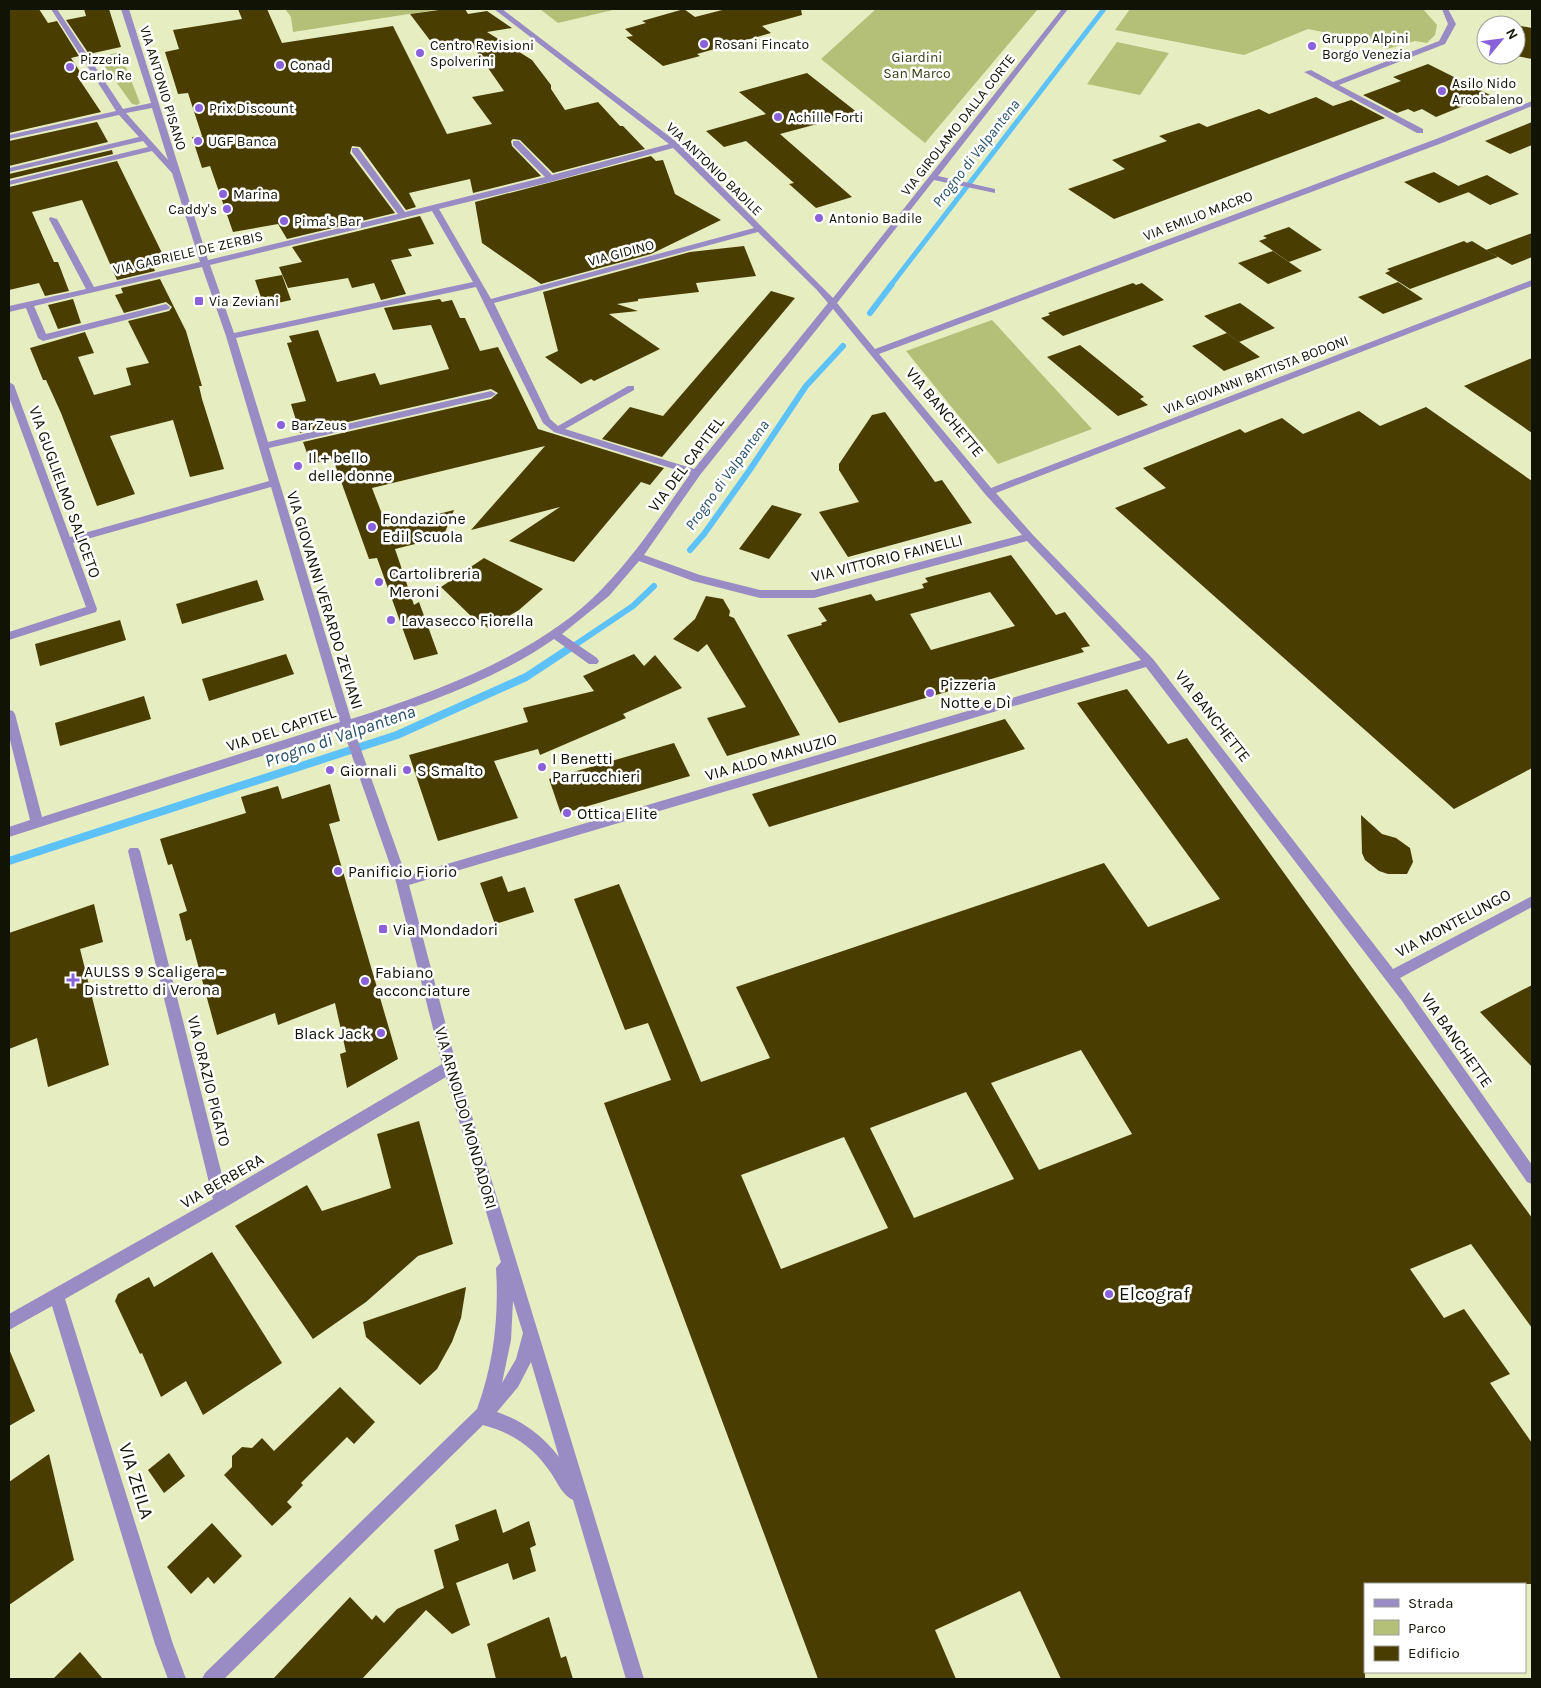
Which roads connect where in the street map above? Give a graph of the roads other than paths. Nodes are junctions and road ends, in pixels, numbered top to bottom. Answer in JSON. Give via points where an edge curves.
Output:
{"nodes":[{"id":1,"x":54,"y":9,"type":"edge"},
{"id":2,"x":125,"y":9,"type":"edge"},
{"id":3,"x":498,"y":9,"type":"edge"},
{"id":4,"x":1064,"y":9,"type":"edge"},
{"id":5,"x":1443,"y":9,"type":"edge"},
{"id":6,"x":1308,"y":72,"type":"dead end"},
{"id":7,"x":1333,"y":85,"type":"junction"},
{"id":8,"x":1532,"y":103,"type":"edge"},
{"id":9,"x":154,"y":105,"type":"junction"},
{"id":10,"x":121,"y":112,"type":"junction"},
{"id":11,"x":1420,"y":131,"type":"dead end"},
{"id":12,"x":9,"y":137,"type":"edge"},
{"id":13,"x":144,"y":138,"type":"junction"},
{"id":14,"x":516,"y":143,"type":"dead end"},
{"id":15,"x":675,"y":145,"type":"junction"},
{"id":16,"x":154,"y":148,"type":"junction"},
{"id":17,"x":355,"y":150,"type":"dead end"},
{"id":18,"x":9,"y":170,"type":"edge"},
{"id":19,"x":178,"y":174,"type":"junction"},
{"id":20,"x":932,"y":176,"type":"junction"},
{"id":21,"x":551,"y":179,"type":"junction"},
{"id":22,"x":9,"y":183,"type":"edge"},
{"id":23,"x":992,"y":191,"type":"dead end"},
{"id":24,"x":434,"y":208,"type":"junction"},
{"id":25,"x":403,"y":215,"type":"junction"},
{"id":26,"x":53,"y":219,"type":"dead end"},
{"id":27,"x":760,"y":230,"type":"junction"},
{"id":28,"x":205,"y":264,"type":"junction"},
{"id":29,"x":1532,"y":283,"type":"edge"},
{"id":30,"x":478,"y":284,"type":"junction"},
{"id":31,"x":91,"y":290,"type":"junction"},
{"id":32,"x":489,"y":302,"type":"junction"},
{"id":33,"x":832,"y":303,"type":"junction"},
{"id":34,"x":30,"y":304,"type":"junction"},
{"id":35,"x":166,"y":307,"type":"dead end"},
{"id":36,"x":9,"y":309,"type":"edge"},
{"id":37,"x":231,"y":336,"type":"junction"},
{"id":38,"x":873,"y":353,"type":"junction"},
{"id":39,"x":9,"y":387,"type":"edge"},
{"id":40,"x":630,"y":388,"type":"dead end"},
{"id":41,"x":491,"y":394,"type":"dead end"},
{"id":42,"x":557,"y":430,"type":"junction"},
{"id":43,"x":264,"y":446,"type":"junction"},
{"id":44,"x":696,"y":473,"type":"junction"},
{"id":45,"x":274,"y":482,"type":"junction"},
{"id":46,"x":989,"y":492,"type":"junction"},
{"id":47,"x":1029,"y":537,"type":"junction"},
{"id":48,"x":67,"y":541,"type":"junction"},
{"id":49,"x":637,"y":557,"type":"junction"},
{"id":50,"x":554,"y":634,"type":"junction"},
{"id":51,"x":9,"y":636,"type":"edge"},
{"id":52,"x":593,"y":661,"type":"dead end"},
{"id":53,"x":1149,"y":662,"type":"junction"},
{"id":54,"x":9,"y":714,"type":"edge"},
{"id":55,"x":349,"y":731,"type":"junction"},
{"id":56,"x":37,"y":823,"type":"junction"},
{"id":57,"x":9,"y":832,"type":"edge"},
{"id":58,"x":134,"y":851,"type":"dead end"},
{"id":59,"x":402,"y":882,"type":"junction"},
{"id":60,"x":1532,"y":901,"type":"edge"},
{"id":61,"x":1391,"y":976,"type":"junction"},
{"id":62,"x":450,"y":1067,"type":"junction"},
{"id":63,"x":1532,"y":1177,"type":"edge"},
{"id":64,"x":221,"y":1202,"type":"junction"},
{"id":65,"x":502,"y":1243,"type":"junction"},
{"id":66,"x":56,"y":1294,"type":"junction"},
{"id":67,"x":9,"y":1322,"type":"edge"},
{"id":68,"x":530,"y":1333,"type":"junction"},
{"id":69,"x":482,"y":1417,"type":"junction"},
{"id":70,"x":584,"y":1512,"type":"junction"},
{"id":71,"x":177,"y":1679,"type":"edge"},
{"id":72,"x":211,"y":1679,"type":"edge"},
{"id":73,"x":635,"y":1679,"type":"edge"}],
"edges":[{"from":1,"to":10,"type":"street","name":"VIA GIOVANNI VERARDO ZEVIANI"},
{"from":2,"to":9,"type":"street","name":"VIA ANTONIO PISANO"},
{"from":3,"to":15,"type":"street","name":"VIA ANTONIO BADILE"},
{"from":4,"to":20,"type":"street","name":"VIA GIROLAMO DALLA CORTE"},
{"from":5,"to":7,"type":"street","via":[[1452,24],[1442,42]]},
{"from":6,"to":7,"type":"street"},
{"from":7,"to":11,"type":"street"},
{"from":8,"to":38,"type":"street","name":"VIA EMILIO MACRO"},
{"from":9,"to":10,"type":"street"},
{"from":9,"to":19,"type":"street","name":"VIA ANTONIO PISANO"},
{"from":10,"to":12,"type":"street"},
{"from":10,"to":13,"type":"street","name":"VIA GIOVANNI VERARDO ZEVIANI"},
{"from":13,"to":16,"type":"street","name":"VIA GIOVANNI VERARDO ZEVIANI"},
{"from":13,"to":18,"type":"street"},
{"from":14,"to":21,"type":"street"},
{"from":15,"to":21,"type":"street","name":"VIA GABRIELE DE ZERBIS"},
{"from":15,"to":27,"type":"street","name":"VIA ANTONIO BADILE"},
{"from":16,"to":19,"type":"street","name":"VIA GIOVANNI VERARDO ZEVIANI"},
{"from":16,"to":22,"type":"street"},
{"from":17,"to":25,"type":"street"},
{"from":19,"to":28,"type":"street","name":"VIA GIOVANNI VERARDO ZEVIANI"},
{"from":20,"to":23,"type":"street"},
{"from":20,"to":33,"type":"street","name":"VIA GIROLAMO DALLA CORTE"},
{"from":21,"to":24,"type":"street","name":"VIA GABRIELE DE ZERBIS"},
{"from":24,"to":25,"type":"street","name":"VIA GABRIELE DE ZERBIS"},
{"from":24,"to":30,"type":"street"},
{"from":25,"to":28,"type":"street","name":"VIA GABRIELE DE ZERBIS"},
{"from":26,"to":31,"type":"street"},
{"from":27,"to":32,"type":"street","name":"VIA GIDINO"},
{"from":27,"to":33,"type":"street","name":"VIA ANTONIO BADILE","via":[[819,286]]},
{"from":28,"to":31,"type":"street","name":"VIA GABRIELE DE ZERBIS"},
{"from":28,"to":37,"type":"street","name":"VIA GIOVANNI VERARDO ZEVIANI"},
{"from":29,"to":46,"type":"street","name":"VIA GIOVANNI BATTISTA BODONI"},
{"from":30,"to":32,"type":"street"},
{"from":30,"to":37,"type":"street"},
{"from":31,"to":34,"type":"street","name":"VIA GABRIELE DE ZERBIS"},
{"from":32,"to":42,"type":"street","via":[[546,421]]},
{"from":33,"to":38,"type":"street","name":"VIA BANCHETTE"},
{"from":33,"to":44,"type":"street","name":"VIA DEL CAPITEL"},
{"from":34,"to":35,"type":"street","via":[[43,338]]},
{"from":34,"to":36,"type":"street","name":"VIA GABRIELE DE ZERBIS"},
{"from":37,"to":43,"type":"street","name":"VIA GIOVANNI VERARDO ZEVIANI"},
{"from":38,"to":46,"type":"street","name":"VIA BANCHETTE"},
{"from":39,"to":48,"type":"street","name":"VIA GUGLIELMO SALICETO"},
{"from":40,"to":42,"type":"street"},
{"from":41,"to":43,"type":"street"},
{"from":42,"to":44,"type":"street"},
{"from":43,"to":45,"type":"street","name":"VIA GIOVANNI VERARDO ZEVIANI"},
{"from":44,"to":49,"type":"street","name":"VIA DEL CAPITEL"},
{"from":45,"to":48,"type":"street","name":"VIA GIOVANNI VERARDO ZEVIANI"},
{"from":45,"to":55,"type":"street","name":"VIA GIOVANNI VERARDO ZEVIANI"},
{"from":46,"to":47,"type":"street","name":"VIA BANCHETTE"},
{"from":47,"to":49,"type":"street","name":"VIA VITTORIO FAINELLI","via":[[814,594],[760,594],[697,578]]},
{"from":47,"to":53,"type":"street","name":"VIA BANCHETTE"},
{"from":48,"to":51,"type":"street","name":"VIA GUGLIELMO SALICETO","via":[[92,609]]},
{"from":49,"to":50,"type":"street","name":"VIA DEL CAPITEL","via":[[590,607]]},
{"from":50,"to":52,"type":"street"},
{"from":50,"to":55,"type":"street","name":"VIA DEL CAPITEL","via":[[462,684]]},
{"from":53,"to":59,"type":"street","name":"VIA ALDO MANUZIO"},
{"from":53,"to":61,"type":"street","name":"VIA BANCHETTE"},
{"from":54,"to":56,"type":"street"},
{"from":55,"to":56,"type":"street","name":"VIA DEL CAPITEL"},
{"from":55,"to":59,"type":"street","name":"VIA ARNOLDO MONDADORI"},
{"from":56,"to":57,"type":"street","name":"VIA DEL CAPITEL"},
{"from":58,"to":64,"type":"street","name":"VIA ORAZIO PIGATO"},
{"from":59,"to":62,"type":"street","name":"VIA ARNOLDO MONDADORI"},
{"from":60,"to":61,"type":"street","name":"VIA MONTELUNGO"},
{"from":61,"to":63,"type":"street","name":"VIA BANCHETTE"},
{"from":62,"to":64,"type":"street","name":"VIA BERBERA"},
{"from":62,"to":65,"type":"street","name":"VIA ARNOLDO MONDADORI"},
{"from":64,"to":66,"type":"street","name":"VIA BERBERA"},
{"from":65,"to":68,"type":"street","name":"VIA ARNOLDO MONDADORI"},
{"from":65,"to":69,"type":"street","via":[[505,1320],[491,1397]]},
{"from":66,"to":67,"type":"street","name":"VIA BERBERA"},
{"from":66,"to":71,"type":"street","name":"VIA ZEILA"},
{"from":68,"to":69,"type":"street","via":[[518,1374]]},
{"from":68,"to":70,"type":"street","name":"VIA ARNOLDO MONDADORI"},
{"from":69,"to":70,"type":"street","via":[[518,1427],[537,1443],[558,1466]]},
{"from":69,"to":72,"type":"street"},
{"from":70,"to":73,"type":"street"}]}
